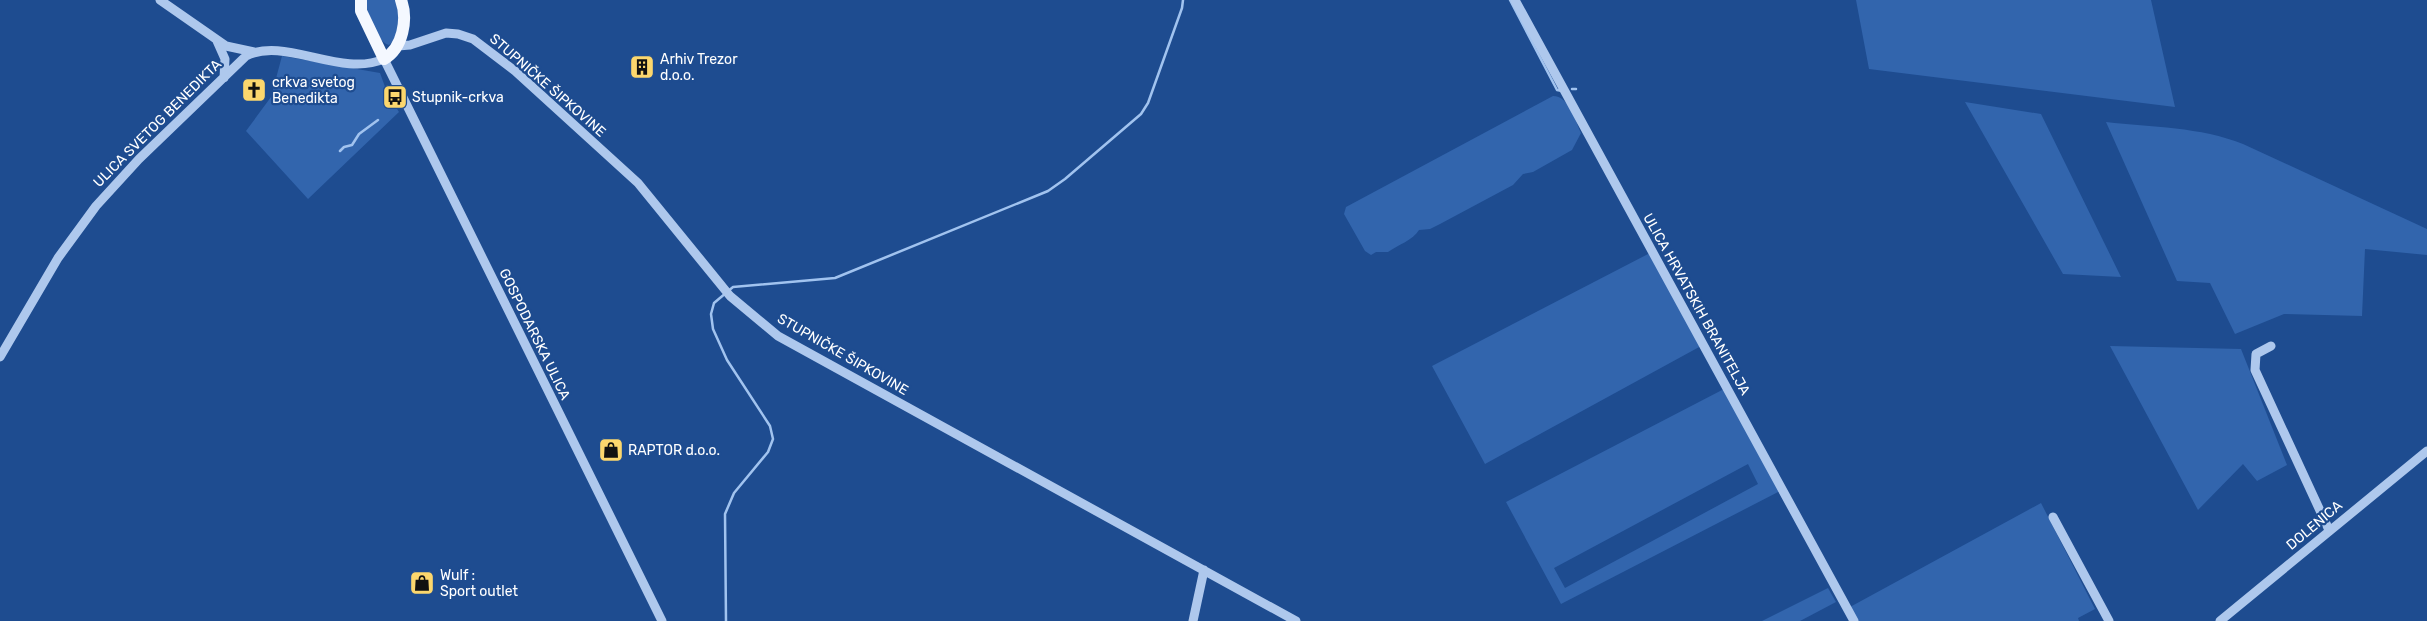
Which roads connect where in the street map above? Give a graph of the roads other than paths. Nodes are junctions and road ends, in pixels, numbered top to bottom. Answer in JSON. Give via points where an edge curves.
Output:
{"nodes":[{"id":1,"x":160,"y":0,"type":"edge"},
{"id":2,"x":401,"y":0,"type":"edge"},
{"id":3,"x":1515,"y":0,"type":"edge"},
{"id":4,"x":358,"y":1,"type":"edge"},
{"id":5,"x":217,"y":40,"type":"junction"},
{"id":6,"x":398,"y":46,"type":"junction"},
{"id":7,"x":254,"y":52,"type":"junction"},
{"id":8,"x":384,"y":59,"type":"junction"},
{"id":9,"x":224,"y":78,"type":"junction"},
{"id":10,"x":2271,"y":346,"type":"dead end"},
{"id":11,"x":0,"y":357,"type":"edge"},
{"id":12,"x":2427,"y":451,"type":"edge"},
{"id":13,"x":2053,"y":517,"type":"dead end"},
{"id":14,"x":2329,"y":530,"type":"junction"},
{"id":15,"x":1204,"y":570,"type":"junction"},
{"id":16,"x":662,"y":621,"type":"edge"},
{"id":17,"x":1193,"y":621,"type":"edge"},
{"id":18,"x":1296,"y":621,"type":"edge"},
{"id":19,"x":1854,"y":621,"type":"edge"},
{"id":20,"x":2109,"y":621,"type":"edge"},
{"id":21,"x":2220,"y":621,"type":"edge"}],
"edges":[{"from":1,"to":5,"type":"street"},
{"from":2,"to":6,"type":"main road","via":[[404,25]]},
{"from":3,"to":19,"type":"street","name":"ULICA HRVATSKIH BRANITELJA"},
{"from":4,"to":8,"type":"main road"},
{"from":5,"to":7,"type":"street","via":[[236,50]]},
{"from":5,"to":9,"type":"street","via":[[225,59]]},
{"from":6,"to":8,"type":"main road"},
{"from":6,"to":15,"type":"street","name":"STUPNIČKE ŠIPKOVINE","via":[[446,33],[473,39],[514,71],[638,183],[728,293],[778,336]]},
{"from":7,"to":8,"type":"street","via":[[276,51],[361,65]]},
{"from":7,"to":9,"type":"street","name":"ULICA SVETOG BENEDIKTA"},
{"from":8,"to":16,"type":"street","name":"GOSPODARSKA ULICA"},
{"from":9,"to":11,"type":"street","name":"ULICA SVETOG BENEDIKTA","via":[[96,206],[58,258]]},
{"from":10,"to":14,"type":"street","via":[[2256,354],[2255,370]]},
{"from":12,"to":14,"type":"street","name":"DOLENICA"},
{"from":13,"to":20,"type":"street"},
{"from":14,"to":21,"type":"street","name":"DOLENICA"},
{"from":15,"to":17,"type":"street"},
{"from":15,"to":18,"type":"street","name":"STUPNIČKE ŠIPKOVINE"}]}
